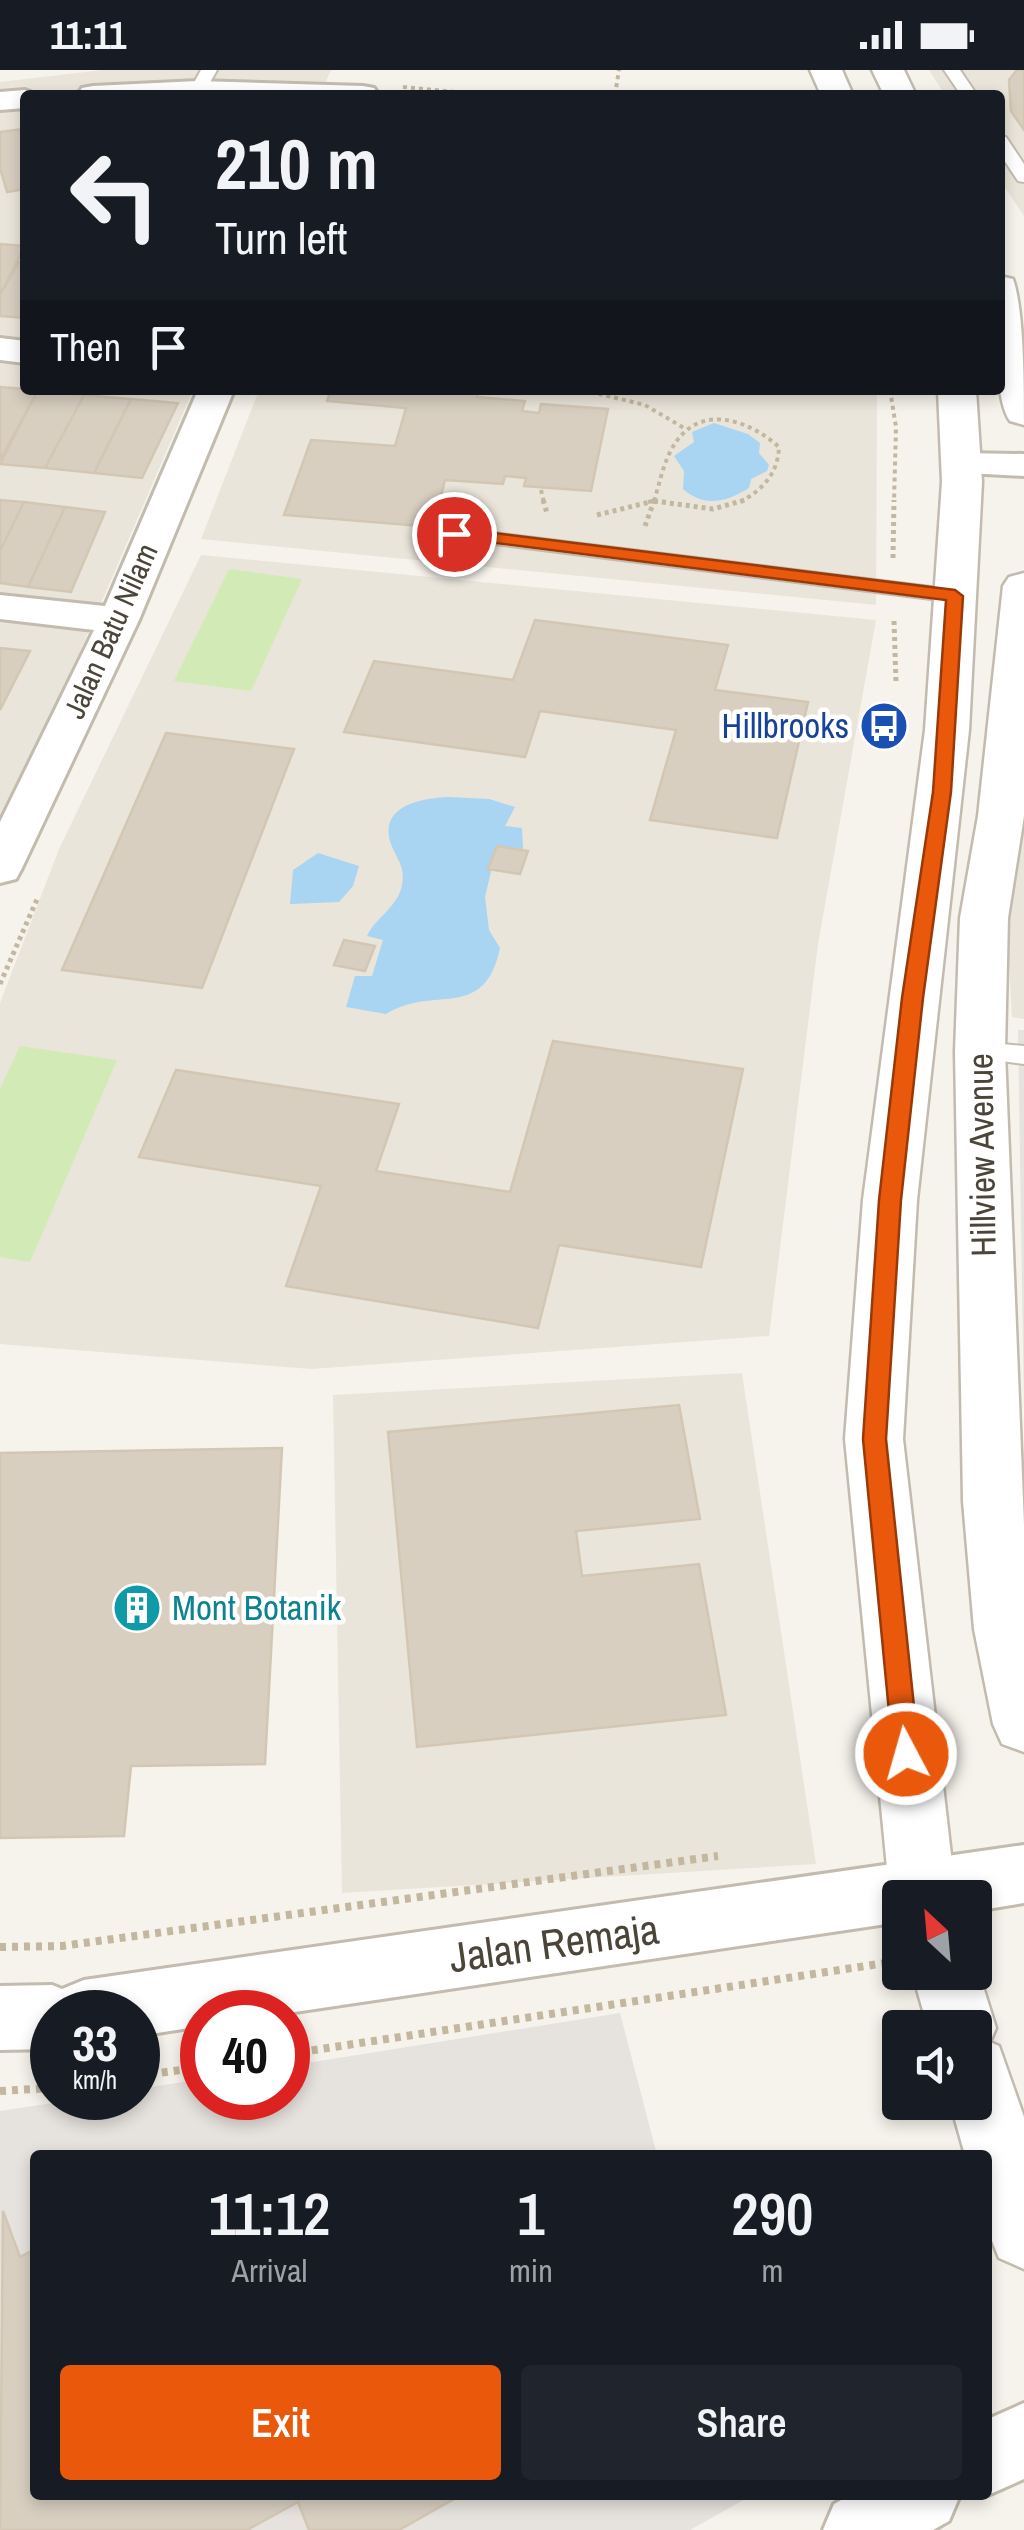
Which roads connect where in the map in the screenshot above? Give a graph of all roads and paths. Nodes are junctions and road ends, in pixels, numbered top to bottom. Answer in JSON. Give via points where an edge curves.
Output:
{"nodes":[{"id":1,"x":204,"y":80,"type":"edge"},
{"id":2,"x":130,"y":90,"type":"edge"},
{"id":3,"x":311,"y":90,"type":"edge"},
{"id":4,"x":1005,"y":148,"type":"edge"},
{"id":5,"x":1024,"y":176,"type":"edge"},
{"id":6,"x":1005,"y":308,"type":"edge"},
{"id":7,"x":1022,"y":376,"type":"edge"},
{"id":8,"x":214,"y":395,"type":"edge"},
{"id":9,"x":602,"y":395,"type":"edge"},
{"id":10,"x":957,"y":395,"type":"edge"},
{"id":11,"x":1024,"y":413,"type":"edge"},
{"id":12,"x":684,"y":428,"type":"junction"},
{"id":13,"x":961,"y":464,"type":"junction"},
{"id":14,"x":1024,"y":465,"type":"edge"},
{"id":15,"x":540,"y":490,"type":"dead end"},
{"id":16,"x":657,"y":501,"type":"junction"},
{"id":17,"x":552,"y":518,"type":"dead end"},
{"id":18,"x":587,"y":518,"type":"dead end"},
{"id":19,"x":454,"y":534,"type":"dead end"},
{"id":20,"x":1024,"y":586,"type":"edge"},
{"id":21,"x":955,"y":596,"type":"junction"},
{"id":22,"x":0,"y":607,"type":"edge"},
{"id":23,"x":119,"y":620,"type":"junction"},
{"id":24,"x":1015,"y":757,"type":"edge"},
{"id":25,"x":0,"y":868,"type":"edge"},
{"id":26,"x":1002,"y":1053,"type":"edge"},
{"id":27,"x":1024,"y":1724,"type":"edge"},
{"id":28,"x":737,"y":1854,"type":"dead end"},
{"id":29,"x":1024,"y":1874,"type":"edge"},
{"id":30,"x":921,"y":1880,"type":"edge"},
{"id":31,"x":992,"y":1880,"type":"edge"},
{"id":32,"x":882,"y":1900,"type":"edge"},
{"id":33,"x":0,"y":1947,"type":"edge"},
{"id":34,"x":882,"y":1972,"type":"edge"},
{"id":35,"x":160,"y":2001,"type":"edge"},
{"id":36,"x":30,"y":2017,"type":"edge"},
{"id":37,"x":0,"y":2018,"type":"edge"},
{"id":38,"x":310,"y":2051,"type":"edge"},
{"id":39,"x":30,"y":2089,"type":"edge"},
{"id":40,"x":0,"y":2091,"type":"edge"},
{"id":41,"x":990,"y":2120,"type":"edge"},
{"id":42,"x":1024,"y":2233,"type":"edge"},
{"id":43,"x":1024,"y":2439,"type":"edge"},
{"id":44,"x":992,"y":2457,"type":"edge"},
{"id":45,"x":914,"y":2500,"type":"edge"},
{"id":46,"x":860,"y":2530,"type":"edge"}],
"edges":[{"from":1,"to":2,"type":"street"},
{"from":1,"to":3,"type":"street"},
{"from":4,"to":5,"type":"lane"},
{"from":6,"to":7,"type":"street"},
{"from":7,"to":11,"type":"street"},
{"from":8,"to":23,"type":"street","name":"Jalan Batu Nilam"},
{"from":9,"to":12,"type":"path","via":[[645,406]]},
{"from":10,"to":13,"type":"street"},
{"from":12,"to":16,"type":"path","via":[[665,460]]},
{"from":12,"to":16,"type":"path","via":[[722,419],[752,426],[779,447],[780,464],[773,478],[734,506]]},
{"from":13,"to":14,"type":"street"},
{"from":13,"to":21,"type":"street"},
{"from":15,"to":17,"type":"path"},
{"from":16,"to":18,"type":"path"},
{"from":19,"to":21,"type":"lane"},
{"from":20,"to":24,"type":"street","name":"Hillview Avenue"},
{"from":21,"to":30,"type":"street","via":[[942,792],[890,1200],[874,1439]]},
{"from":22,"to":23,"type":"street"},
{"from":23,"to":25,"type":"street","name":"Jalan Batu Nilam"},
{"from":24,"to":26,"type":"street","name":"Hillview Avenue","via":[[984,918]]},
{"from":26,"to":27,"type":"street","name":"Hillview Avenue","via":[[992,1501],[1005,1628]]},
{"from":28,"to":33,"type":"path","via":[[62,1946]]},
{"from":29,"to":31,"type":"street","name":"Jalan Remaja"},
{"from":32,"to":35,"type":"street","name":"Jalan Remaja"},
{"from":34,"to":38,"type":"path"},
{"from":36,"to":37,"type":"street"},
{"from":39,"to":40,"type":"path"},
{"from":41,"to":42,"type":"street"},
{"from":43,"to":44,"type":"street"},
{"from":45,"to":46,"type":"street"}]}
